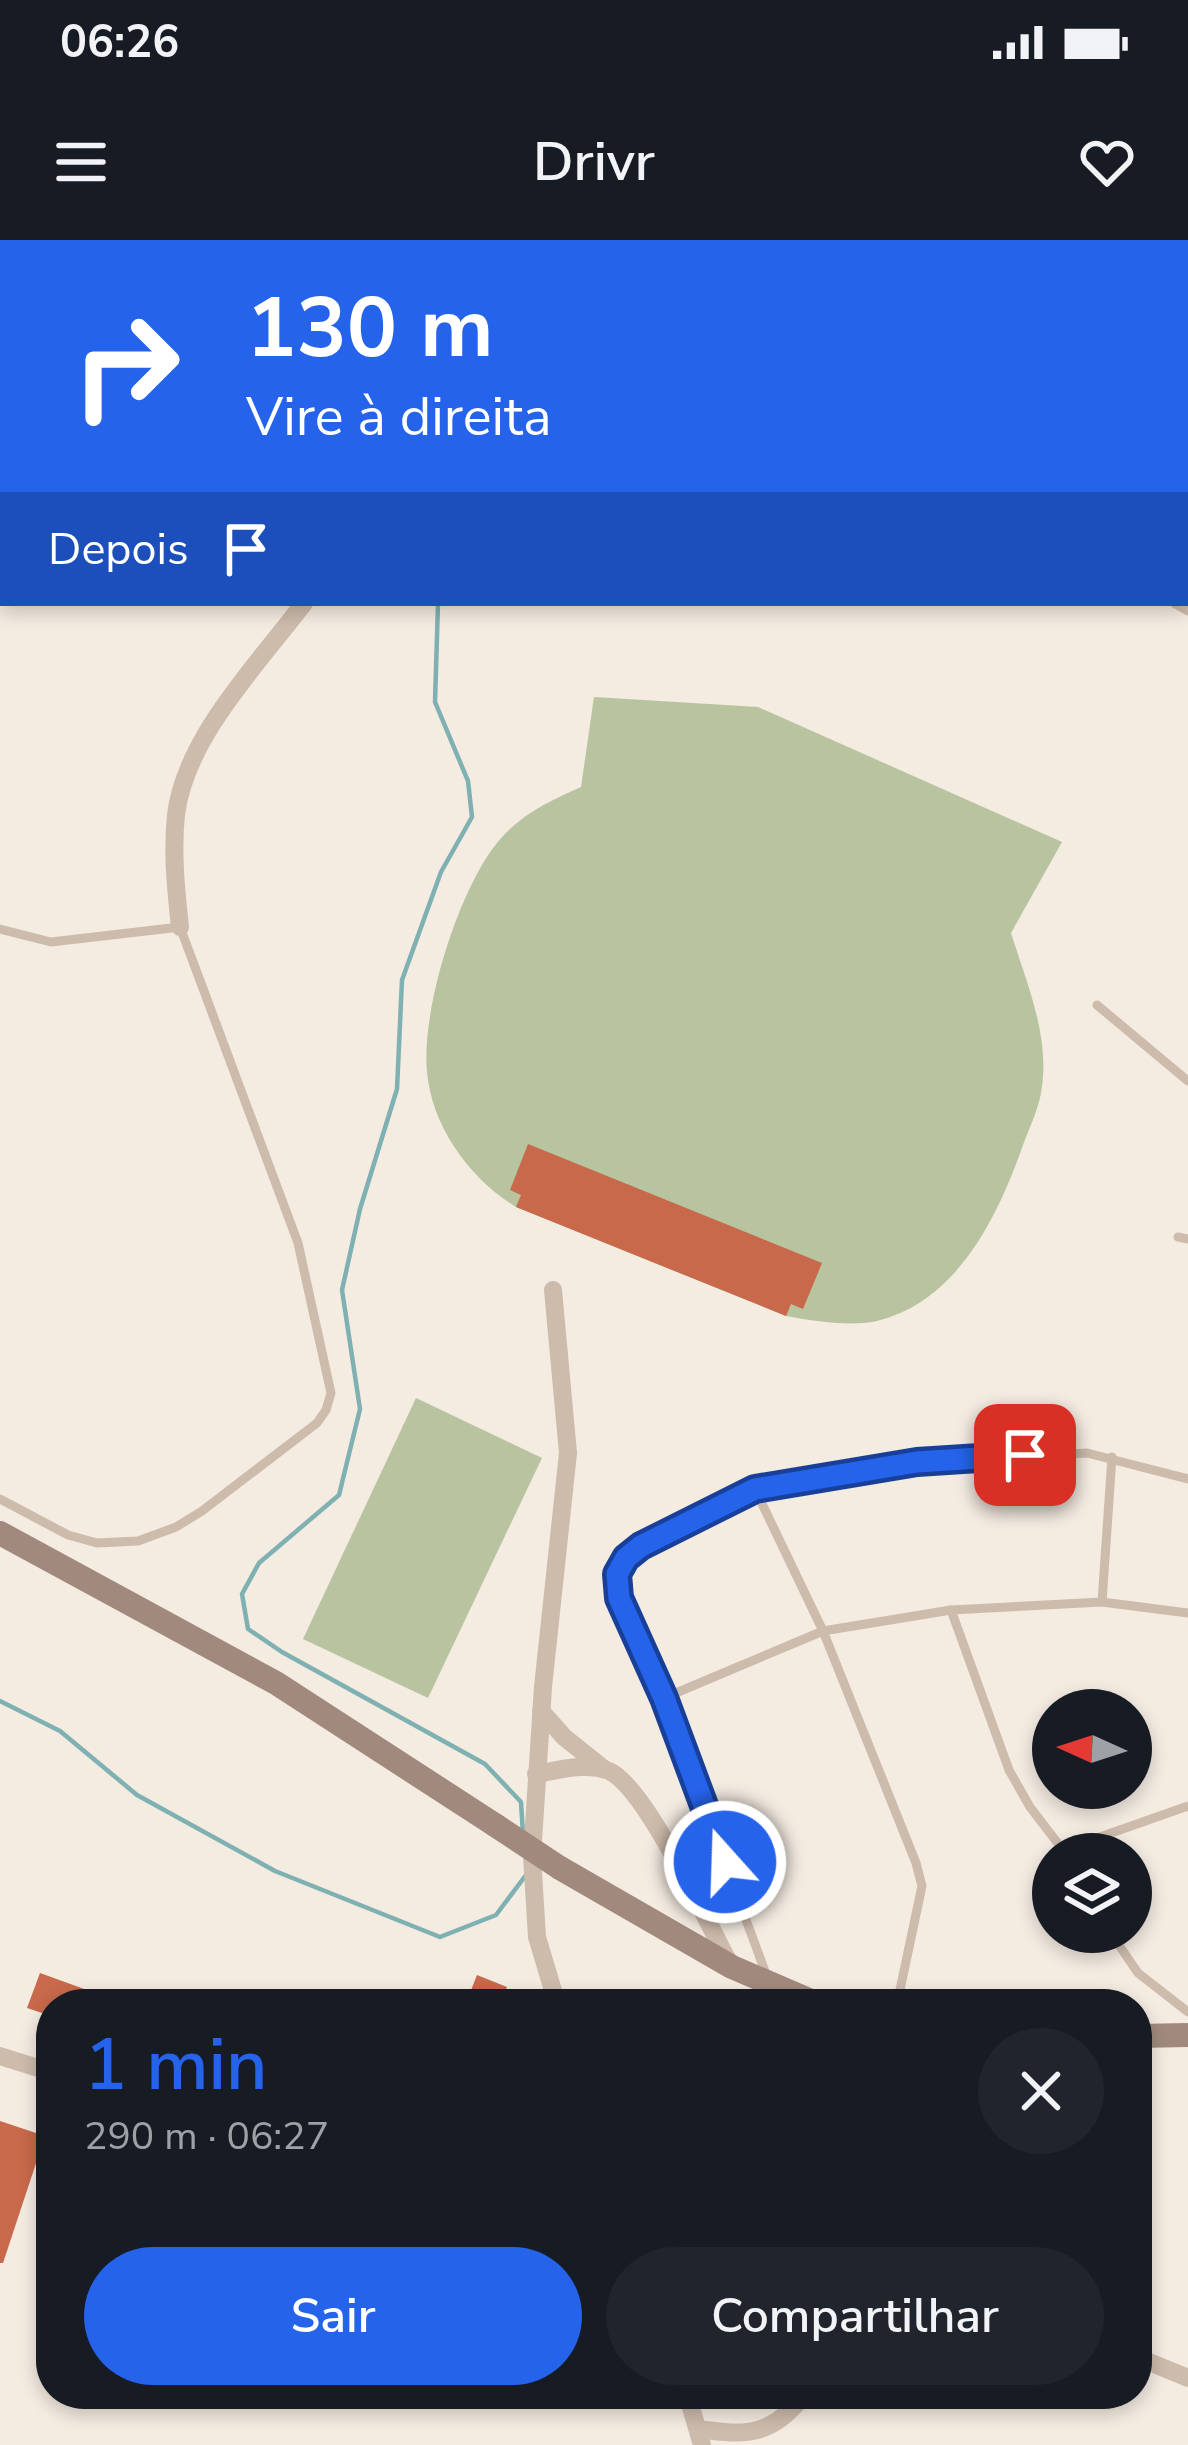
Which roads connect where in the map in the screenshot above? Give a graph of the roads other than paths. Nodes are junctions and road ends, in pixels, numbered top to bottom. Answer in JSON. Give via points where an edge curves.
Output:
{"nodes":[{"id":1,"x":302,"y":606,"type":"edge"},
{"id":2,"x":180,"y":927,"type":"junction"},
{"id":3,"x":0,"y":929,"type":"edge"},
{"id":4,"x":1097,"y":1005,"type":"dead end"},
{"id":5,"x":1188,"y":1081,"type":"edge"},
{"id":6,"x":553,"y":1290,"type":"dead end"},
{"id":7,"x":1112,"y":1456,"type":"junction"},
{"id":8,"x":1188,"y":1479,"type":"edge"},
{"id":9,"x":755,"y":1489,"type":"junction"},
{"id":10,"x":0,"y":1499,"type":"edge"},
{"id":11,"x":0,"y":1533,"type":"edge"},
{"id":12,"x":1102,"y":1602,"type":"junction"},
{"id":13,"x":951,"y":1610,"type":"junction"},
{"id":14,"x":1188,"y":1613,"type":"edge"},
{"id":15,"x":823,"y":1631,"type":"junction"},
{"id":16,"x":664,"y":1698,"type":"junction"},
{"id":17,"x":542,"y":1711,"type":"junction"},
{"id":18,"x":604,"y":1769,"type":"junction"},
{"id":19,"x":536,"y":1774,"type":"junction"},
{"id":20,"x":1188,"y":1807,"type":"edge"},
{"id":21,"x":1050,"y":1833,"type":"edge"},
{"id":22,"x":1116,"y":1833,"type":"edge"},
{"id":23,"x":1124,"y":1953,"type":"edge"},
{"id":24,"x":732,"y":1967,"type":"junction"},
{"id":25,"x":770,"y":1986,"type":"junction"},
{"id":26,"x":553,"y":1989,"type":"edge"},
{"id":27,"x":778,"y":1989,"type":"edge"},
{"id":28,"x":900,"y":1989,"type":"edge"},
{"id":29,"x":1188,"y":2012,"type":"edge"},
{"id":30,"x":1188,"y":2035,"type":"edge"},
{"id":31,"x":1152,"y":2036,"type":"edge"},
{"id":32,"x":0,"y":2056,"type":"edge"},
{"id":33,"x":36,"y":2067,"type":"edge"},
{"id":34,"x":1152,"y":2363,"type":"edge"},
{"id":35,"x":1188,"y":2378,"type":"edge"},
{"id":36,"x":792,"y":2409,"type":"edge"},
{"id":37,"x":700,"y":2437,"type":"edge"}],
"edges":[{"from":1,"to":2,"type":"street","via":[[198,745],[183,783],[174,843]]},
{"from":2,"to":3,"type":"lane","via":[[51,941]]},
{"from":2,"to":10,"type":"lane","via":[[298,1243],[331,1393],[326,1410],[202,1511],[138,1540],[97,1544]]},
{"from":4,"to":5,"type":"lane"},
{"from":6,"to":17,"type":"street","via":[[568,1453]]},
{"from":7,"to":8,"type":"lane"},
{"from":7,"to":9,"type":"lane","via":[[917,1462]]},
{"from":7,"to":12,"type":"lane"},
{"from":9,"to":15,"type":"lane"},
{"from":9,"to":16,"type":"lane","via":[[641,1546],[617,1574],[619,1598]]},
{"from":11,"to":24,"type":"street","bridge":true,"via":[[276,1683],[560,1868]]},
{"from":12,"to":13,"type":"lane"},
{"from":12,"to":14,"type":"lane"},
{"from":13,"to":15,"type":"lane"},
{"from":13,"to":21,"type":"lane","via":[[1009,1770]]},
{"from":15,"to":16,"type":"lane"},
{"from":15,"to":28,"type":"lane","via":[[922,1886]]},
{"from":16,"to":25,"type":"lane"},
{"from":17,"to":18,"type":"street"},
{"from":17,"to":19,"type":"street"},
{"from":18,"to":19,"type":"street"},
{"from":18,"to":24,"type":"street","via":[[635,1791]]},
{"from":19,"to":26,"type":"street","via":[[532,1888]]},
{"from":20,"to":22,"type":"lane"},
{"from":23,"to":29,"type":"lane"},
{"from":24,"to":25,"type":"street"},
{"from":25,"to":27,"type":"street"},
{"from":30,"to":31,"type":"street"},
{"from":32,"to":33,"type":"street"},
{"from":34,"to":35,"type":"street"},
{"from":36,"to":37,"type":"street","via":[[765,2429]]}]}
